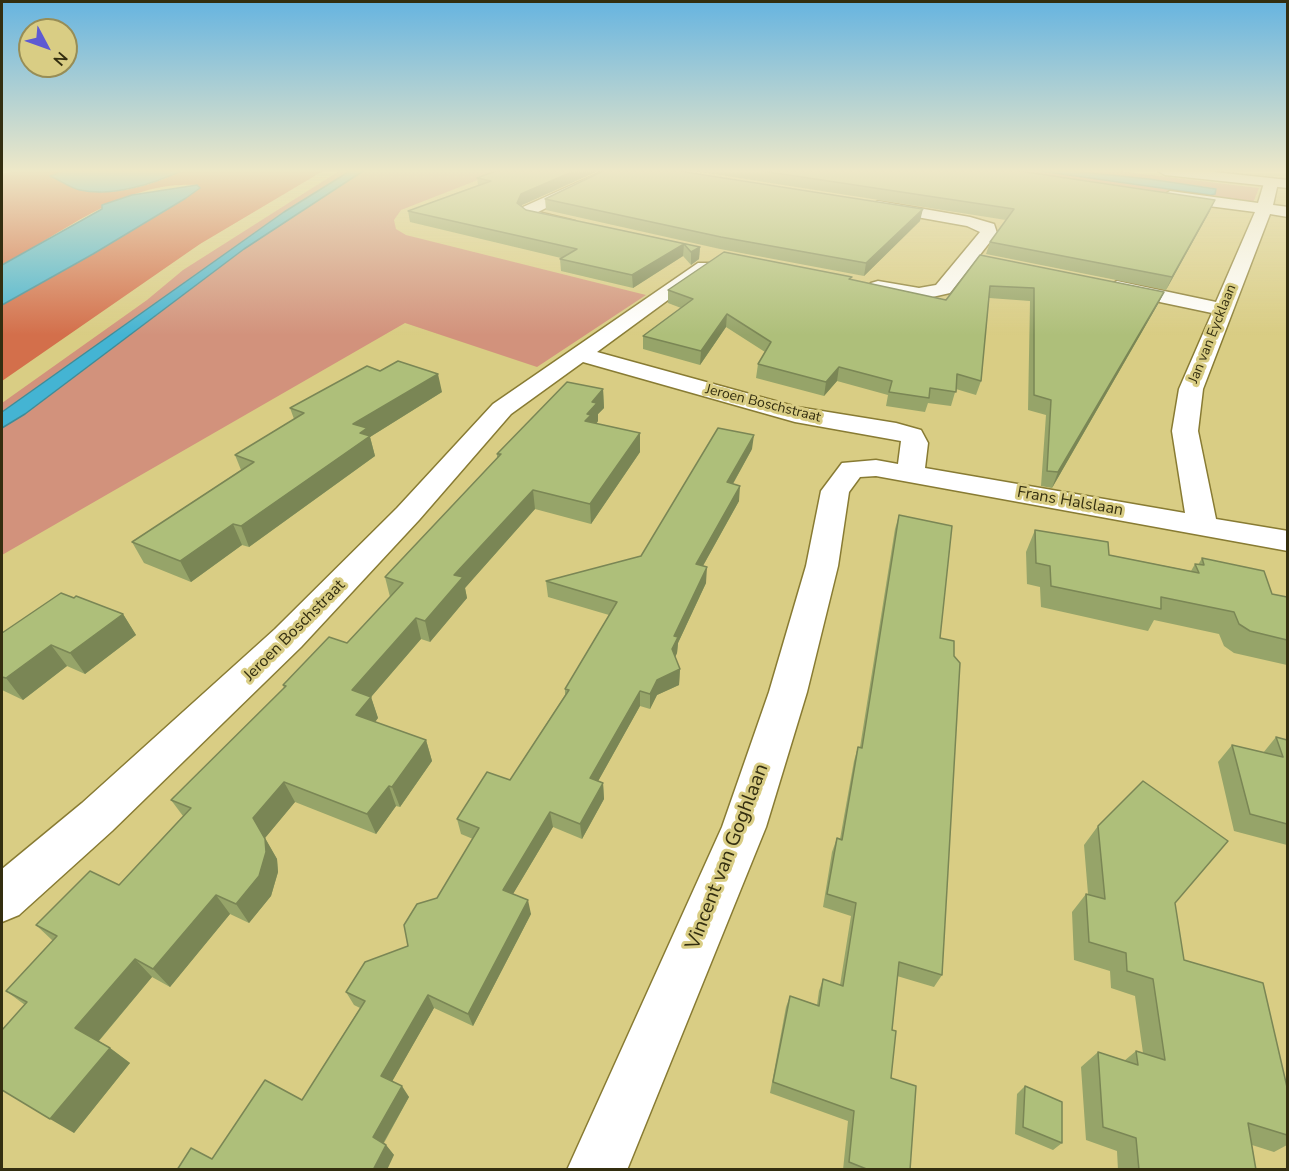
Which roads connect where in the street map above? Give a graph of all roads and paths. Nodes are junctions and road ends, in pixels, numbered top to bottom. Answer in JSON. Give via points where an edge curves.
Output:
{"nodes":[{"id":1,"x":575,"y":226,"type":"edge"},
{"id":2,"x":981,"y":226,"type":"edge"},
{"id":3,"x":1257,"y":226,"type":"edge"},
{"id":4,"x":582,"y":227,"type":"edge"},
{"id":5,"x":709,"y":253,"type":"dead end"},
{"id":6,"x":968,"y":258,"type":"junction"},
{"id":7,"x":992,"y":263,"type":"edge"},
{"id":8,"x":861,"y":283,"type":"edge"},
{"id":9,"x":1097,"y":283,"type":"edge"},
{"id":10,"x":1223,"y":309,"type":"junction"},
{"id":11,"x":578,"y":354,"type":"junction"},
{"id":12,"x":852,"y":469,"type":"joint"},
{"id":13,"x":910,"y":474,"type":"junction"},
{"id":14,"x":1202,"y":526,"type":"junction"},
{"id":15,"x":1287,"y":541,"type":"edge"},
{"id":16,"x":2,"y":899,"type":"edge"},
{"id":17,"x":597,"y":1170,"type":"edge"}],
"edges":[{"from":1,"to":4,"type":"street"},
{"from":2,"to":6,"type":"street","via":[[988,228],[989,233]]},
{"from":3,"to":10,"type":"street","name":"Jan van Eycklaan"},
{"from":5,"to":11,"type":"street","name":"Jeroen Boschstraat"},
{"from":6,"to":7,"type":"street"},
{"from":6,"to":8,"type":"street","via":[[944,289],[935,293],[923,295]]},
{"from":9,"to":10,"type":"street"},
{"from":10,"to":14,"type":"street","name":"Jan van Eycklaan","via":[[1191,389],[1185,431]]},
{"from":11,"to":13,"type":"street","name":"Jeroen Boschstraat","via":[[795,414],[912,436],[915,443]]},
{"from":11,"to":16,"type":"street","name":"Jeroen Boschstraat","via":[[502,409],[400,523],[288,638],[123,793]]},
{"from":12,"to":13,"type":"street","name":"Frans Halslaan","via":[[876,468]]},
{"from":12,"to":17,"type":"street","name":"Vincent van Goghlaan","via":[[835,491],[822,566],[788,692],[744,827]]},
{"from":13,"to":14,"type":"street","name":"Frans Halslaan"},
{"from":14,"to":15,"type":"street","name":"Frans Halslaan"}]}
